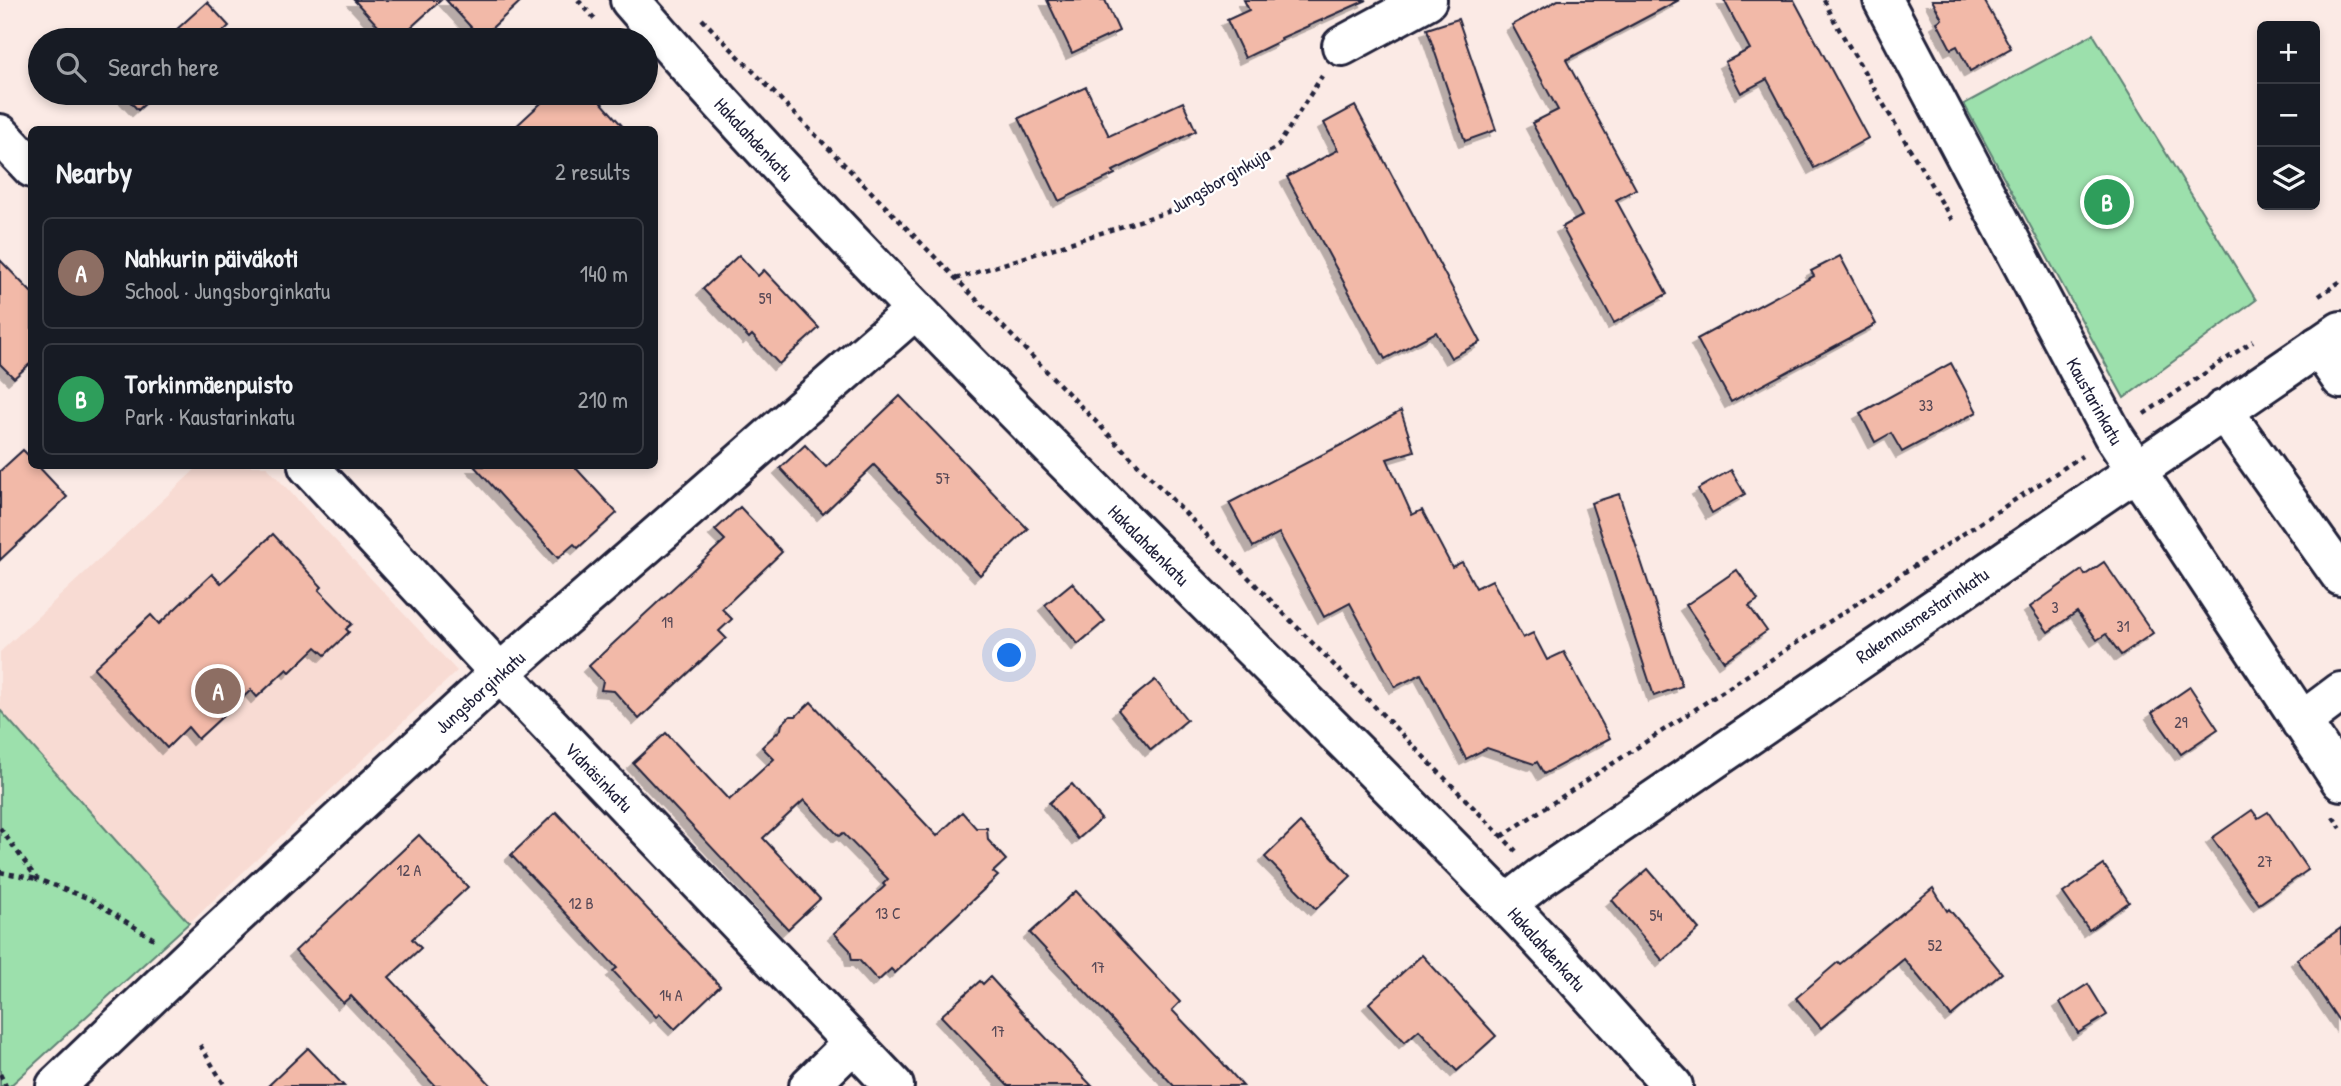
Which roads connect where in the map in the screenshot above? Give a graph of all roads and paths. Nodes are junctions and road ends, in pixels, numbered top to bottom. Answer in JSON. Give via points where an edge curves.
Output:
{"nodes":[{"id":1,"x":630,"y":0,"type":"edge"},
{"id":2,"x":1427,"y":0,"type":"edge"},
{"id":3,"x":1883,"y":0,"type":"edge"},
{"id":4,"x":694,"y":10,"type":"dead end"},
{"id":5,"x":655,"y":28,"type":"edge"},
{"id":6,"x":658,"y":32,"type":"edge"},
{"id":7,"x":1342,"y":46,"type":"joint"},
{"id":8,"x":0,"y":134,"type":"edge"},
{"id":9,"x":28,"y":164,"type":"edge"},
{"id":10,"x":956,"y":279,"type":"junction"},
{"id":11,"x":2341,"y":281,"type":"edge"},
{"id":12,"x":2318,"y":297,"type":"dead end"},
{"id":13,"x":915,"y":310,"type":"junction"},
{"id":14,"x":2261,"y":335,"type":"dead end"},
{"id":15,"x":2330,"y":338,"type":"edge"},
{"id":16,"x":2341,"y":379,"type":"edge"},
{"id":17,"x":2223,"y":410,"type":"junction"},
{"id":18,"x":2113,"y":435,"type":"junction"},
{"id":19,"x":311,"y":469,"type":"edge"},
{"id":20,"x":2136,"y":472,"type":"junction"},
{"id":21,"x":2341,"y":576,"type":"edge"},
{"id":22,"x":500,"y":673,"type":"junction"},
{"id":23,"x":2341,"y":692,"type":"edge"},
{"id":24,"x":2301,"y":722,"type":"junction"},
{"id":25,"x":2341,"y":781,"type":"edge"},
{"id":26,"x":0,"y":828,"type":"edge"},
{"id":27,"x":1502,"y":836,"type":"junction"},
{"id":28,"x":0,"y":872,"type":"edge"},
{"id":29,"x":1540,"y":878,"type":"junction"},
{"id":30,"x":37,"y":879,"type":"junction"},
{"id":31,"x":1507,"y":904,"type":"junction"},
{"id":32,"x":159,"y":942,"type":"dead end"},
{"id":33,"x":852,"y":1043,"type":"junction"},
{"id":34,"x":200,"y":1045,"type":"dead end"},
{"id":35,"x":0,"y":1074,"type":"edge"},
{"id":36,"x":6,"y":1086,"type":"edge"},
{"id":37,"x":56,"y":1086,"type":"edge"},
{"id":38,"x":225,"y":1086,"type":"edge"},
{"id":39,"x":809,"y":1086,"type":"edge"},
{"id":40,"x":894,"y":1086,"type":"edge"},
{"id":41,"x":1673,"y":1086,"type":"edge"}],
"edges":[{"from":1,"to":5,"type":"street","name":"Hakalahdenkatu"},
{"from":2,"to":7,"type":"street"},
{"from":3,"to":18,"type":"street","name":"Kaustarinkatu"},
{"from":4,"to":10,"type":"path"},
{"from":6,"to":13,"type":"street","name":"Hakalahdenkatu"},
{"from":7,"to":10,"type":"path","name":"Jungsborginkuja","via":[[1278,146],[1180,208]]},
{"from":8,"to":9,"type":"street"},
{"from":10,"to":27,"type":"path"},
{"from":11,"to":12,"type":"path"},
{"from":13,"to":22,"type":"street","name":"Jungsborginkatu"},
{"from":13,"to":31,"type":"street","name":"Hakalahdenkatu"},
{"from":14,"to":18,"type":"path"},
{"from":15,"to":16,"type":"street"},
{"from":15,"to":17,"type":"street","name":"Rakennusmestarinkatu"},
{"from":17,"to":20,"type":"street","name":"Rakennusmestarinkatu"},
{"from":17,"to":21,"type":"street"},
{"from":18,"to":20,"type":"street","name":"Kaustarinkatu"},
{"from":18,"to":27,"type":"path"},
{"from":19,"to":22,"type":"street","name":"Vidnäsinkatu"},
{"from":20,"to":24,"type":"street","name":"Kaustarinkatu"},
{"from":20,"to":29,"type":"street","name":"Rakennusmestarinkatu"},
{"from":22,"to":33,"type":"street","name":"Vidnäsinkatu"},
{"from":22,"to":37,"type":"street","name":"Jungsborginkatu"},
{"from":23,"to":24,"type":"street"},
{"from":24,"to":25,"type":"street","name":"Kaustarinkatu"},
{"from":26,"to":30,"type":"path"},
{"from":27,"to":29,"type":"path"},
{"from":28,"to":30,"type":"path"},
{"from":29,"to":31,"type":"street","name":"Rakennusmestarinkatu"},
{"from":30,"to":32,"type":"path","via":[[90,900]]},
{"from":31,"to":41,"type":"street","name":"Hakalahdenkatu"},
{"from":33,"to":39,"type":"street"},
{"from":33,"to":40,"type":"street","name":"Vidnäsinkatu"},
{"from":34,"to":38,"type":"path"},
{"from":35,"to":36,"type":"path"}]}
